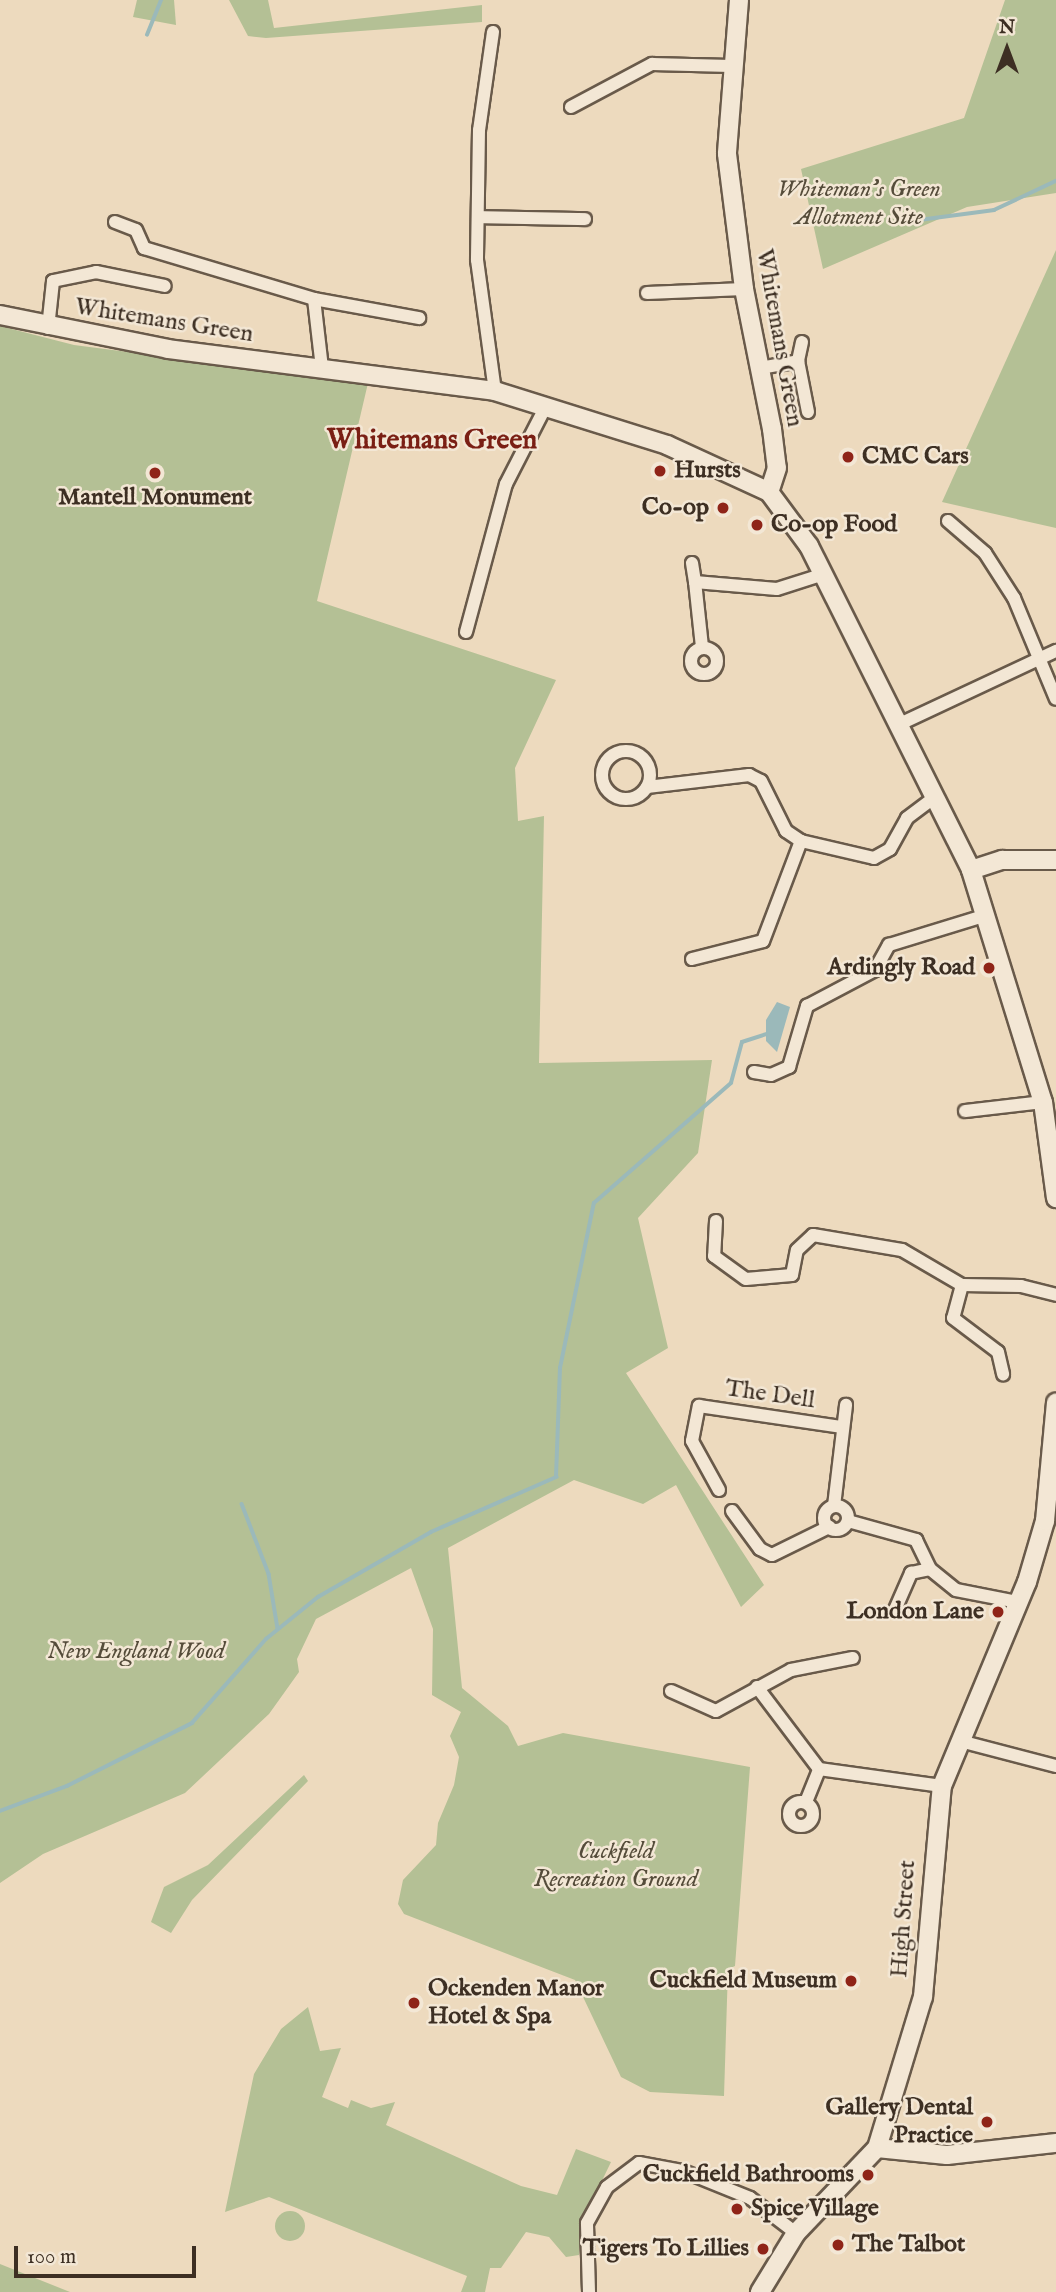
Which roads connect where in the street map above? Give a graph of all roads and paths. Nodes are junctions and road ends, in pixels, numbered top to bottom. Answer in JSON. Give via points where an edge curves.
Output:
{"nodes":[{"id":1,"x":739,"y":0,"type":"edge"},
{"id":2,"x":493,"y":32,"type":"dead end"},
{"id":3,"x":731,"y":66,"type":"junction"},
{"id":4,"x":571,"y":107,"type":"dead end"},
{"id":5,"x":478,"y":217,"type":"junction"},
{"id":6,"x":585,"y":219,"type":"dead end"},
{"id":7,"x":115,"y":222,"type":"dead end"},
{"id":8,"x":165,"y":286,"type":"dead end"},
{"id":9,"x":744,"y":289,"type":"junction"},
{"id":10,"x":647,"y":293,"type":"dead end"},
{"id":11,"x":314,"y":299,"type":"junction"},
{"id":12,"x":0,"y":315,"type":"edge"},
{"id":13,"x":419,"y":318,"type":"dead end"},
{"id":14,"x":48,"y":328,"type":"junction"},
{"id":15,"x":802,"y":342,"type":"dead end"},
{"id":16,"x":797,"y":361,"type":"junction"},
{"id":17,"x":322,"y":368,"type":"junction"},
{"id":18,"x":760,"y":368,"type":"junction"},
{"id":19,"x":495,"y":391,"type":"junction"},
{"id":20,"x":546,"y":406,"type":"junction"},
{"id":21,"x":808,"y":412,"type":"dead end"},
{"id":22,"x":769,"y":492,"type":"junction"},
{"id":23,"x":948,"y":521,"type":"dead end"},
{"id":24,"x":692,"y":563,"type":"dead end"},
{"id":25,"x":824,"y":574,"type":"junction"},
{"id":26,"x":695,"y":582,"type":"junction"},
{"id":27,"x":466,"y":632,"type":"dead end"},
{"id":28,"x":702,"y":647,"type":"dead end"},
{"id":29,"x":1056,"y":651,"type":"edge"},
{"id":30,"x":1038,"y":658,"type":"junction"},
{"id":31,"x":1056,"y":699,"type":"edge"},
{"id":32,"x":902,"y":723,"type":"junction"},
{"id":33,"x":647,"y":787,"type":"dead end"},
{"id":34,"x":935,"y":797,"type":"junction"},
{"id":35,"x":801,"y":841,"type":"junction"},
{"id":36,"x":1056,"y":860,"type":"edge"},
{"id":37,"x":971,"y":870,"type":"junction"},
{"id":38,"x":983,"y":916,"type":"junction"},
{"id":39,"x":692,"y":959,"type":"dead end"},
{"id":40,"x":754,"y":1072,"type":"dead end"},
{"id":41,"x":1044,"y":1102,"type":"junction"},
{"id":42,"x":965,"y":1111,"type":"dead end"},
{"id":43,"x":1056,"y":1198,"type":"edge"},
{"id":44,"x":716,"y":1221,"type":"dead end"},
{"id":45,"x":962,"y":1285,"type":"junction"},
{"id":46,"x":1056,"y":1295,"type":"edge"},
{"id":47,"x":1003,"y":1374,"type":"dead end"},
{"id":48,"x":1056,"y":1403,"type":"edge"},
{"id":49,"x":846,"y":1405,"type":"dead end"},
{"id":50,"x":842,"y":1427,"type":"junction"},
{"id":51,"x":719,"y":1490,"type":"dead end"},
{"id":52,"x":834,"y":1506,"type":"junction"},
{"id":53,"x":732,"y":1511,"type":"dead end"},
{"id":54,"x":848,"y":1521,"type":"junction"},
{"id":55,"x":1050,"y":1524,"type":"edge"},
{"id":56,"x":829,"y":1527,"type":"junction"},
{"id":57,"x":930,"y":1569,"type":"junction"},
{"id":58,"x":1017,"y":1602,"type":"junction"},
{"id":59,"x":894,"y":1612,"type":"dead end"},
{"id":60,"x":853,"y":1658,"type":"dead end"},
{"id":61,"x":757,"y":1687,"type":"junction"},
{"id":62,"x":671,"y":1691,"type":"dead end"},
{"id":63,"x":960,"y":1741,"type":"junction"},
{"id":64,"x":1056,"y":1766,"type":"edge"},
{"id":65,"x":819,"y":1769,"type":"junction"},
{"id":66,"x":942,"y":1786,"type":"junction"},
{"id":67,"x":806,"y":1802,"type":"dead end"},
{"id":68,"x":1056,"y":2143,"type":"edge"},
{"id":69,"x":877,"y":2148,"type":"junction"},
{"id":70,"x":796,"y":2233,"type":"junction"},
{"id":71,"x":589,"y":2292,"type":"edge"},
{"id":72,"x":760,"y":2292,"type":"edge"}],
"edges":[{"from":1,"to":3,"type":"main road","name":"Whitemans Green"},
{"from":2,"to":5,"type":"street","via":[[479,130]]},
{"from":3,"to":4,"type":"street","via":[[652,64]]},
{"from":3,"to":9,"type":"main road","name":"Whitemans Green","via":[[727,154]]},
{"from":5,"to":6,"type":"street"},
{"from":5,"to":19,"type":"street","via":[[480,312]]},
{"from":7,"to":11,"type":"street","via":[[136,230],[144,248]]},
{"from":8,"to":14,"type":"street","via":[[96,272],[53,281]]},
{"from":9,"to":10,"type":"street"},
{"from":9,"to":18,"type":"main road","name":"Whitemans Green"},
{"from":11,"to":13,"type":"street"},
{"from":11,"to":17,"type":"street"},
{"from":12,"to":14,"type":"main road","name":"Whitemans Green"},
{"from":14,"to":17,"type":"main road","name":"Whitemans Green"},
{"from":15,"to":16,"type":"street"},
{"from":16,"to":18,"type":"street"},
{"from":16,"to":21,"type":"street"},
{"from":17,"to":19,"type":"main road","name":"Whitemans Green"},
{"from":18,"to":22,"type":"main road","name":"Whitemans Green","via":[[777,468]]},
{"from":19,"to":20,"type":"main road","name":"Whitemans Green"},
{"from":20,"to":22,"type":"main road","name":"Whitemans Green","via":[[667,445]]},
{"from":20,"to":27,"type":"street","via":[[506,484]]},
{"from":22,"to":25,"type":"main road"},
{"from":23,"to":30,"type":"street","via":[[985,553],[1014,598]]},
{"from":24,"to":26,"type":"street"},
{"from":25,"to":26,"type":"street","via":[[777,589]]},
{"from":25,"to":32,"type":"main road"},
{"from":26,"to":28,"type":"street"},
{"from":29,"to":30,"type":"street"},
{"from":30,"to":31,"type":"street"},
{"from":30,"to":32,"type":"street"},
{"from":32,"to":34,"type":"main road"},
{"from":33,"to":35,"type":"street","via":[[749,775],[761,781],[786,831]]},
{"from":34,"to":35,"type":"street","via":[[907,818],[890,849],[874,858]]},
{"from":34,"to":37,"type":"main road"},
{"from":35,"to":39,"type":"street","via":[[763,941]]},
{"from":36,"to":37,"type":"main road","via":[[1002,860]]},
{"from":37,"to":38,"type":"main road"},
{"from":38,"to":40,"type":"street","via":[[889,945],[875,970],[807,1006],[789,1067],[771,1075]]},
{"from":38,"to":41,"type":"main road"},
{"from":41,"to":42,"type":"street"},
{"from":41,"to":43,"type":"main road"},
{"from":44,"to":45,"type":"street","via":[[715,1256],[746,1279],[792,1275],[797,1250],[813,1235],[902,1250]]},
{"from":45,"to":46,"type":"street","via":[[1021,1286]]},
{"from":45,"to":47,"type":"street","via":[[953,1318],[998,1352]]},
{"from":48,"to":55,"type":"main road","name":"High Street"},
{"from":49,"to":50,"type":"street"},
{"from":50,"to":51,"type":"street","name":"The Dell","via":[[699,1406],[692,1441]]},
{"from":50,"to":52,"type":"street"},
{"from":52,"to":54,"type":"street","via":[[845,1510]]},
{"from":52,"to":56,"type":"street","via":[[824,1517]]},
{"from":53,"to":56,"type":"street","via":[[760,1549],[772,1555]]},
{"from":54,"to":56,"type":"street","via":[[840,1529]]},
{"from":54,"to":57,"type":"street","via":[[916,1540]]},
{"from":55,"to":58,"type":"main road","name":"High Street"},
{"from":57,"to":58,"type":"street","via":[[956,1590]]},
{"from":57,"to":59,"type":"street","via":[[911,1573]]},
{"from":58,"to":63,"type":"main road","name":"High Street"},
{"from":60,"to":61,"type":"street","via":[[791,1670]]},
{"from":61,"to":62,"type":"street","via":[[716,1711]]},
{"from":61,"to":65,"type":"street"},
{"from":63,"to":64,"type":"street"},
{"from":63,"to":66,"type":"main road","name":"High Street"},
{"from":65,"to":66,"type":"street"},
{"from":65,"to":67,"type":"street"},
{"from":66,"to":69,"type":"main road","name":"High Street","via":[[923,1997]]},
{"from":68,"to":69,"type":"main road","via":[[947,2155]]},
{"from":69,"to":70,"type":"main road","name":"High Street"},
{"from":70,"to":71,"type":"street","via":[[750,2198],[683,2171],[639,2163],[607,2188],[587,2223]]},
{"from":70,"to":72,"type":"main road","name":"High Street"}]}
